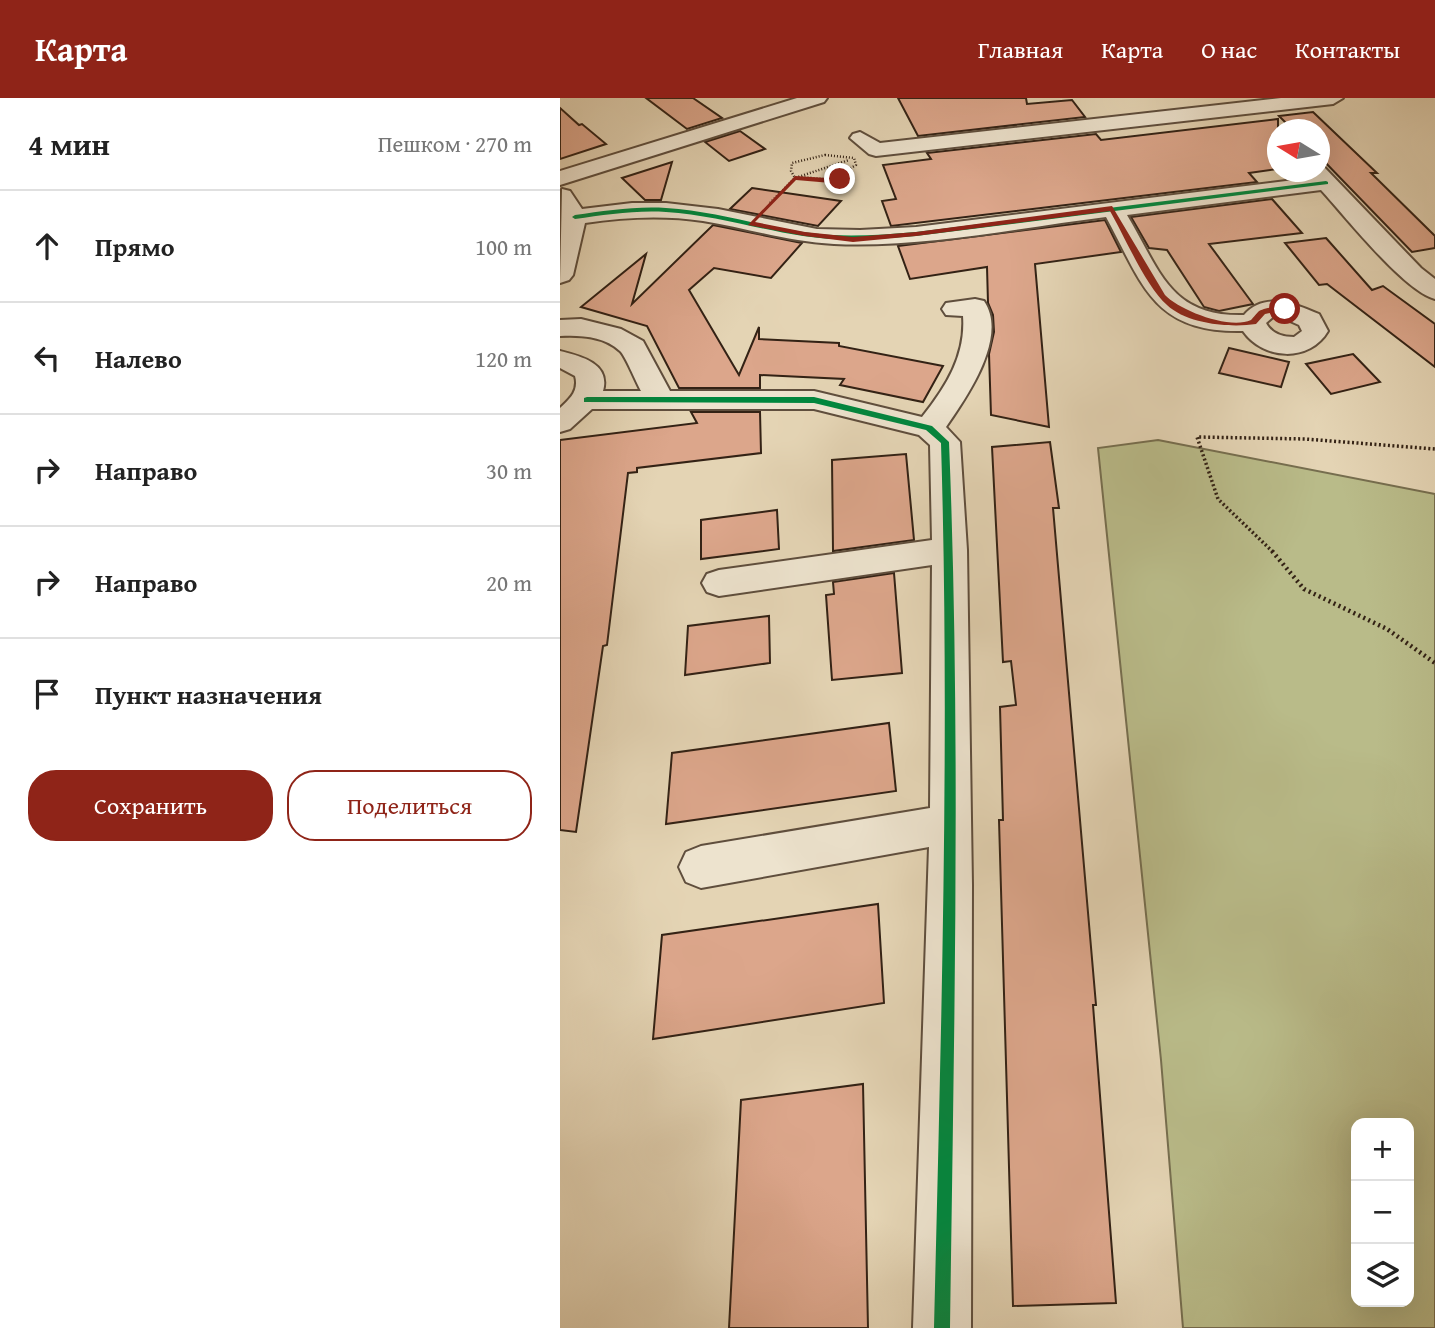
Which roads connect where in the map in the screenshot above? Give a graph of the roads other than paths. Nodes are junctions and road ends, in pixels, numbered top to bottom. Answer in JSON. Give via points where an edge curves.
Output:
{"nodes":[{"id":1,"x":817,"y":98,"type":"edge"},
{"id":2,"x":1175,"y":98,"type":"edge"},
{"id":3,"x":1333,"y":98,"type":"edge"},
{"id":4,"x":1223,"y":110,"type":"junction"},
{"id":5,"x":1264,"y":123,"type":"dead end"},
{"id":6,"x":864,"y":149,"type":"road end"},
{"id":7,"x":560,"y":178,"type":"edge"},
{"id":8,"x":1287,"y":182,"type":"edge"},
{"id":9,"x":1326,"y":182,"type":"edge"},
{"id":10,"x":560,"y":193,"type":"edge"},
{"id":11,"x":1112,"y":208,"type":"junction"},
{"id":12,"x":575,"y":217,"type":"junction"},
{"id":13,"x":560,"y":275,"type":"edge"},
{"id":14,"x":1435,"y":291,"type":"edge"},
{"id":15,"x":955,"y":309,"type":"dead end"},
{"id":16,"x":1253,"y":323,"type":"dead end"},
{"id":17,"x":560,"y":328,"type":"edge"},
{"id":18,"x":560,"y":359,"type":"edge"},
{"id":19,"x":661,"y":399,"type":"junction"},
{"id":20,"x":574,"y":411,"type":"edge"},
{"id":21,"x":929,"y":428,"type":"junction"},
{"id":22,"x":950,"y":550,"type":"junction"},
{"id":23,"x":719,"y":583,"type":"dead end"},
{"id":24,"x":950,"y":824,"type":"junction"},
{"id":25,"x":701,"y":867,"type":"dead end"},
{"id":26,"x":942,"y":1328,"type":"edge"}],
"edges":[{"from":1,"to":7,"type":"street","via":[[746,111]]},
{"from":2,"to":4,"type":"street"},
{"from":3,"to":4,"type":"street"},
{"from":4,"to":5,"type":"street"},
{"from":4,"to":6,"type":"street"},
{"from":8,"to":11,"type":"street"},
{"from":9,"to":14,"type":"street","via":[[1412,273]]},
{"from":10,"to":12,"type":"street"},
{"from":11,"to":12,"type":"street","via":[[853,239],[665,210]]},
{"from":11,"to":16,"type":"street","via":[[1172,306],[1209,322]]},
{"from":12,"to":13,"type":"street"},
{"from":15,"to":21,"type":"street","via":[[975,307],[975,348]]},
{"from":17,"to":19,"type":"street","via":[[582,327],[612,335],[633,347]]},
{"from":18,"to":20,"type":"street","via":[[586,370],[592,383]]},
{"from":19,"to":20,"type":"street"},
{"from":19,"to":21,"type":"street","via":[[814,400]]},
{"from":21,"to":22,"type":"street","via":[[945,442]]},
{"from":22,"to":23,"type":"street"},
{"from":22,"to":24,"type":"street"},
{"from":24,"to":25,"type":"street"},
{"from":24,"to":26,"type":"street"}]}
